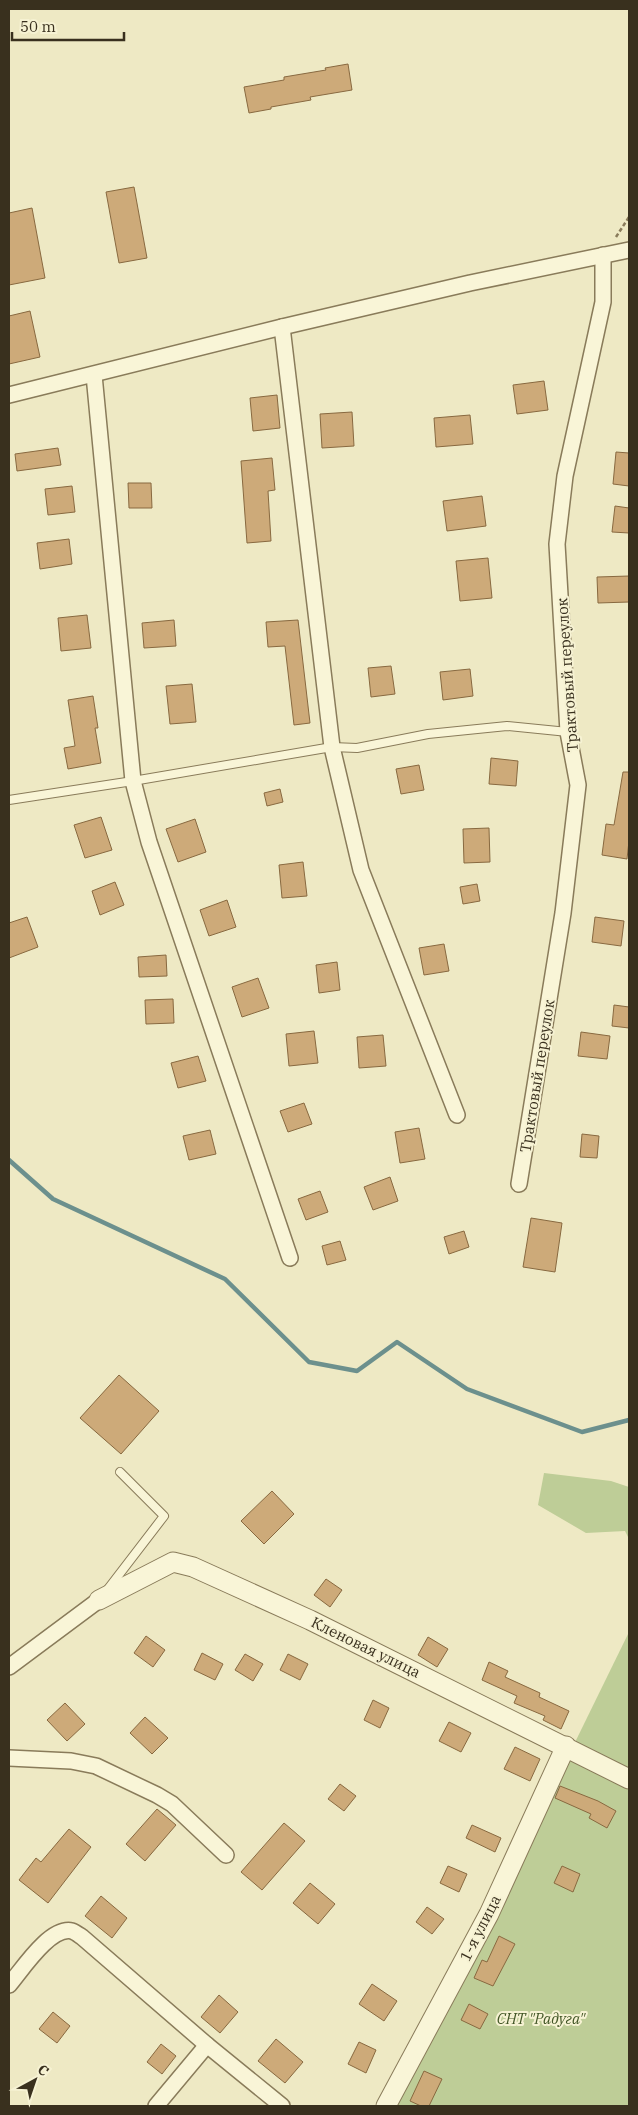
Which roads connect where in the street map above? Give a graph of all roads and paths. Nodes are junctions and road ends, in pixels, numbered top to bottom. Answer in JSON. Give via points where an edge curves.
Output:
{"nodes":[{"id":1,"x":629,"y":250,"type":"edge"},
{"id":2,"x":603,"y":255,"type":"junction"},
{"id":3,"x":282,"y":327,"type":"junction"},
{"id":4,"x":94,"y":375,"type":"junction"},
{"id":5,"x":9,"y":394,"type":"edge"},
{"id":6,"x":568,"y":732,"type":"junction"},
{"id":7,"x":332,"y":747,"type":"junction"},
{"id":8,"x":132,"y":782,"type":"junction"},
{"id":9,"x":9,"y":800,"type":"edge"},
{"id":10,"x":457,"y":1115,"type":"dead end"},
{"id":11,"x":519,"y":1184,"type":"dead end"},
{"id":12,"x":290,"y":1258,"type":"dead end"},
{"id":13,"x":120,"y":1472,"type":"dead end"},
{"id":14,"x":99,"y":1600,"type":"junction"},
{"id":15,"x":9,"y":1667,"type":"edge"},
{"id":16,"x":566,"y":1746,"type":"junction"},
{"id":17,"x":9,"y":1758,"type":"edge"},
{"id":18,"x":629,"y":1779,"type":"edge"},
{"id":19,"x":226,"y":1855,"type":"dead end"},
{"id":20,"x":9,"y":1985,"type":"edge"},
{"id":21,"x":207,"y":2045,"type":"junction"},
{"id":22,"x":156,"y":2106,"type":"edge"},
{"id":23,"x":282,"y":2106,"type":"edge"},
{"id":24,"x":386,"y":2106,"type":"edge"}],
"edges":[{"from":1,"to":2,"type":"street"},
{"from":2,"to":3,"type":"street"},
{"from":2,"to":6,"type":"street","name":"Трактовый переулок","via":[[602,302],[565,476],[557,544]]},
{"from":3,"to":4,"type":"street"},
{"from":3,"to":7,"type":"street"},
{"from":4,"to":5,"type":"street"},
{"from":4,"to":8,"type":"street"},
{"from":6,"to":7,"type":"lane","via":[[507,726],[428,734],[357,748]]},
{"from":6,"to":11,"type":"street","name":"Трактовый переулок","via":[[578,785],[563,913]]},
{"from":7,"to":8,"type":"lane"},
{"from":7,"to":10,"type":"street","via":[[361,870]]},
{"from":8,"to":9,"type":"lane"},
{"from":8,"to":12,"type":"street"},
{"from":13,"to":14,"type":"lane","via":[[164,1516]]},
{"from":14,"to":15,"type":"street"},
{"from":14,"to":16,"type":"street","name":"Кленовая улица","via":[[174,1562],[193,1567],[310,1620]]},
{"from":16,"to":18,"type":"street","name":"Кленовая улица"},
{"from":16,"to":24,"type":"street","name":"1-я улица","via":[[488,1914]]},
{"from":17,"to":19,"type":"street","via":[[96,1766],[172,1804]]},
{"from":20,"to":21,"type":"street","via":[[49,1938],[72,1931]]},
{"from":21,"to":22,"type":"street"},
{"from":21,"to":23,"type":"street"}]}
